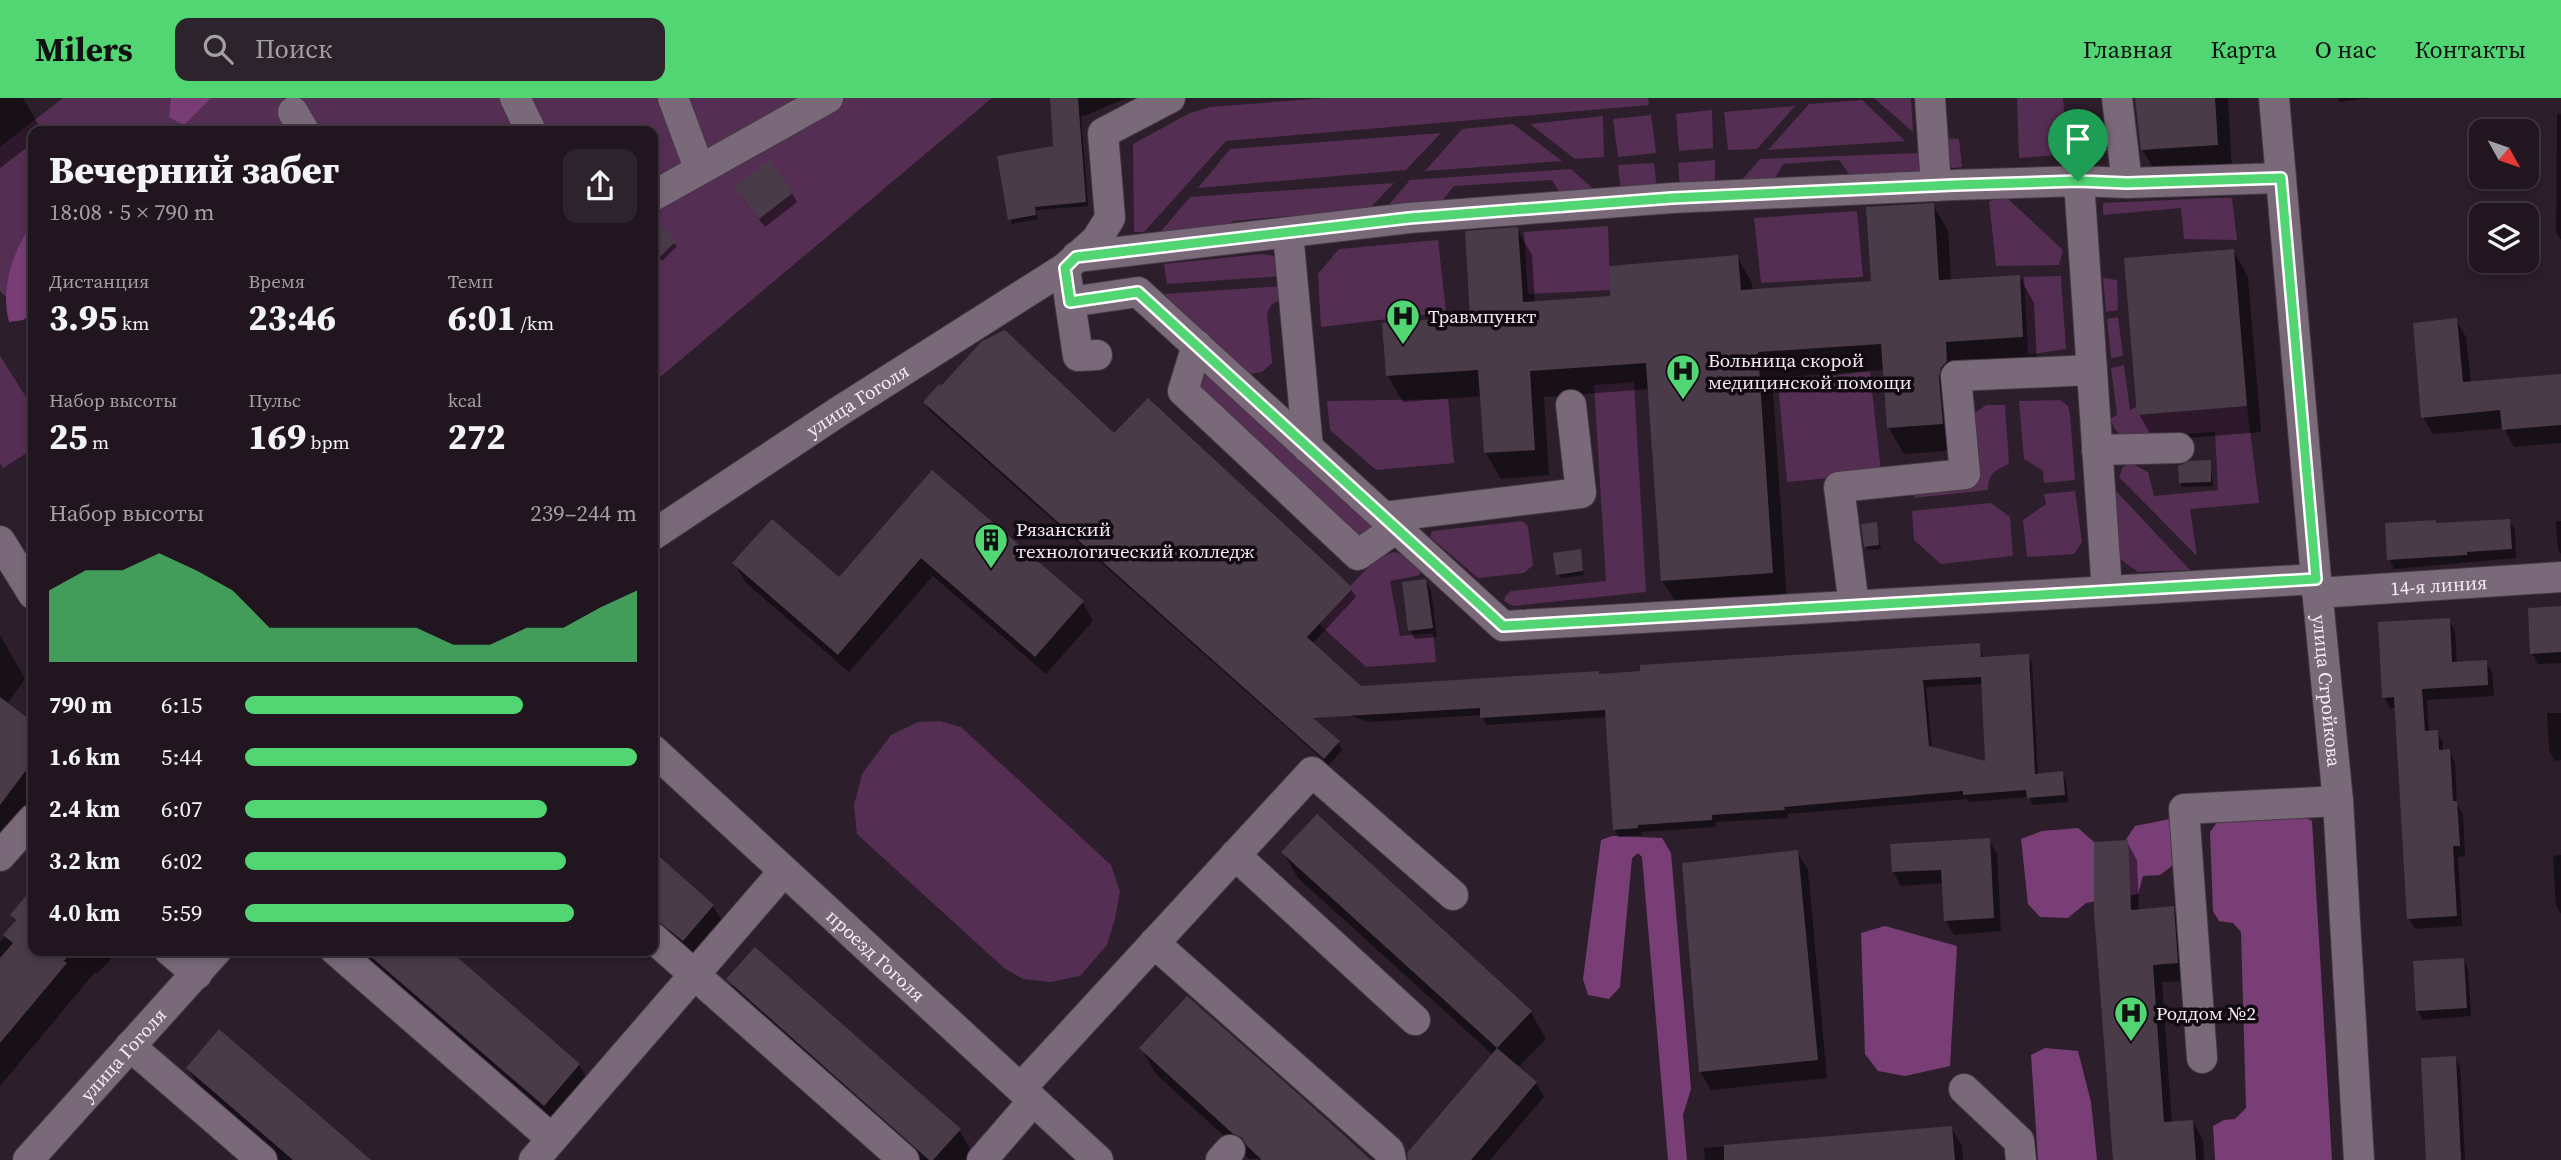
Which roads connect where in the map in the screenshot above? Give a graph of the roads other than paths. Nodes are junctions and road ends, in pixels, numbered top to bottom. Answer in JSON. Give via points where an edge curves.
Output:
{"nodes":[{"id":1,"x":515,"y":98,"type":"edge"},
{"id":2,"x":673,"y":98,"type":"edge"},
{"id":3,"x":828,"y":98,"type":"edge"},
{"id":4,"x":1170,"y":98,"type":"edge"},
{"id":5,"x":1930,"y":98,"type":"edge"},
{"id":6,"x":2117,"y":98,"type":"edge"},
{"id":7,"x":2274,"y":98,"type":"edge"},
{"id":8,"x":529,"y":126,"type":"edge"},
{"id":9,"x":699,"y":168,"type":"junction"},
{"id":10,"x":2281,"y":178,"type":"junction"},
{"id":11,"x":2078,"y":181,"type":"junction"},
{"id":12,"x":2127,"y":183,"type":"junction"},
{"id":13,"x":1936,"y":186,"type":"junction"},
{"id":14,"x":658,"y":193,"type":"edge"},
{"id":15,"x":1288,"y":233,"type":"junction"},
{"id":16,"x":1071,"y":263,"type":"junction"},
{"id":17,"x":1070,"y":302,"type":"junction"},
{"id":18,"x":1197,"y":345,"type":"junction"},
{"id":19,"x":1097,"y":355,"type":"dead end"},
{"id":20,"x":2092,"y":370,"type":"junction"},
{"id":21,"x":1571,"y":405,"type":"dead end"},
{"id":22,"x":1308,"y":448,"type":"junction"},
{"id":23,"x":2179,"y":448,"type":"dead end"},
{"id":24,"x":2097,"y":450,"type":"junction"},
{"id":25,"x":1390,"y":522,"type":"junction"},
{"id":26,"x":658,"y":532,"type":"edge"},
{"id":27,"x":0,"y":541,"type":"edge"},
{"id":28,"x":2561,"y":577,"type":"edge"},
{"id":29,"x":28,"y":586,"type":"edge"},
{"id":30,"x":2316,"y":586,"type":"junction"},
{"id":31,"x":2107,"y":591,"type":"junction"},
{"id":32,"x":1854,"y":606,"type":"junction"},
{"id":33,"x":658,"y":755,"type":"edge"},
{"id":34,"x":2337,"y":801,"type":"junction"},
{"id":35,"x":28,"y":825,"type":"edge"},
{"id":36,"x":1235,"y":855,"type":"junction"},
{"id":37,"x":0,"y":856,"type":"edge"},
{"id":38,"x":784,"y":871,"type":"junction"},
{"id":39,"x":1453,"y":895,"type":"dead end"},
{"id":40,"x":658,"y":942,"type":"edge"},
{"id":41,"x":1154,"y":943,"type":"junction"},
{"id":42,"x":177,"y":956,"type":"edge"},
{"id":43,"x":212,"y":956,"type":"edge"},
{"id":44,"x":341,"y":956,"type":"edge"},
{"id":45,"x":197,"y":974,"type":"junction"},
{"id":46,"x":694,"y":974,"type":"junction"},
{"id":47,"x":1415,"y":1020,"type":"dead end"},
{"id":48,"x":130,"y":1046,"type":"junction"},
{"id":49,"x":2202,"y":1058,"type":"dead end"},
{"id":50,"x":1964,"y":1089,"type":"dead end"},
{"id":51,"x":1027,"y":1094,"type":"junction"},
{"id":52,"x":543,"y":1149,"type":"edge"},
{"id":53,"x":28,"y":1160,"type":"edge"},
{"id":54,"x":262,"y":1160,"type":"edge"},
{"id":55,"x":904,"y":1160,"type":"edge"},
{"id":56,"x":982,"y":1160,"type":"edge"},
{"id":57,"x":1098,"y":1160,"type":"edge"},
{"id":58,"x":1391,"y":1160,"type":"edge"},
{"id":59,"x":2021,"y":1160,"type":"edge"},
{"id":60,"x":2359,"y":1160,"type":"edge"}],
"edges":[{"from":1,"to":8,"type":"street"},
{"from":2,"to":9,"type":"street"},
{"from":3,"to":9,"type":"street"},
{"from":4,"to":16,"type":"street","via":[[1103,133],[1110,218],[1097,239]]},
{"from":5,"to":13,"type":"street"},
{"from":6,"to":12,"type":"street"},
{"from":7,"to":10,"type":"street","name":"улица Стройкова"},
{"from":9,"to":14,"type":"street"},
{"from":10,"to":12,"type":"street"},
{"from":10,"to":30,"type":"street","name":"улица Стройкова"},
{"from":11,"to":12,"type":"street"},
{"from":11,"to":13,"type":"street"},
{"from":11,"to":20,"type":"street"},
{"from":13,"to":15,"type":"street","via":[[1672,198],[1409,218]]},
{"from":15,"to":16,"type":"street"},
{"from":15,"to":22,"type":"street"},
{"from":16,"to":17,"type":"street"},
{"from":16,"to":26,"type":"street","name":"улица Гоголя"},
{"from":17,"to":18,"type":"street","name":"14-я линия","via":[[1138,292]]},
{"from":17,"to":19,"type":"street","via":[[1078,356]]},
{"from":18,"to":22,"type":"street","name":"14-я линия"},
{"from":18,"to":25,"type":"street","via":[[1183,391],[1358,555]]},
{"from":20,"to":24,"type":"street"},
{"from":20,"to":32,"type":"street","via":[[1956,376],[1965,474],[1839,487]]},
{"from":21,"to":25,"type":"street","via":[[1581,493]]},
{"from":22,"to":25,"type":"street","name":"14-я линия"},
{"from":23,"to":24,"type":"street"},
{"from":24,"to":31,"type":"street"},
{"from":25,"to":32,"type":"street","name":"14-я линия","via":[[1503,626]]},
{"from":27,"to":29,"type":"street"},
{"from":28,"to":30,"type":"street","name":"14-я линия"},
{"from":30,"to":31,"type":"street","name":"14-я линия"},
{"from":30,"to":34,"type":"street","name":"улица Стройкова"},
{"from":31,"to":32,"type":"street","name":"14-я линия"},
{"from":33,"to":38,"type":"street","name":"проезд Гоголя"},
{"from":34,"to":49,"type":"street","via":[[2184,809]]},
{"from":34,"to":60,"type":"street","name":"улица Стройкова"},
{"from":35,"to":37,"type":"street"},
{"from":36,"to":39,"type":"street","via":[[1312,772]]},
{"from":36,"to":41,"type":"street"},
{"from":36,"to":47,"type":"street"},
{"from":38,"to":46,"type":"street"},
{"from":38,"to":51,"type":"street","name":"проезд Гоголя"},
{"from":40,"to":46,"type":"street"},
{"from":41,"to":51,"type":"street"},
{"from":41,"to":58,"type":"street","via":[[1389,1151]]},
{"from":42,"to":45,"type":"street"},
{"from":43,"to":45,"type":"street","name":"улица Гоголя"},
{"from":44,"to":52,"type":"street"},
{"from":45,"to":48,"type":"street","name":"улица Гоголя"},
{"from":46,"to":52,"type":"street"},
{"from":46,"to":55,"type":"street"},
{"from":48,"to":53,"type":"street","name":"улица Гоголя"},
{"from":48,"to":54,"type":"street"},
{"from":50,"to":59,"type":"street","via":[[2019,1142]]},
{"from":51,"to":56,"type":"street"},
{"from":51,"to":57,"type":"street","name":"проезд Гоголя"}]}
